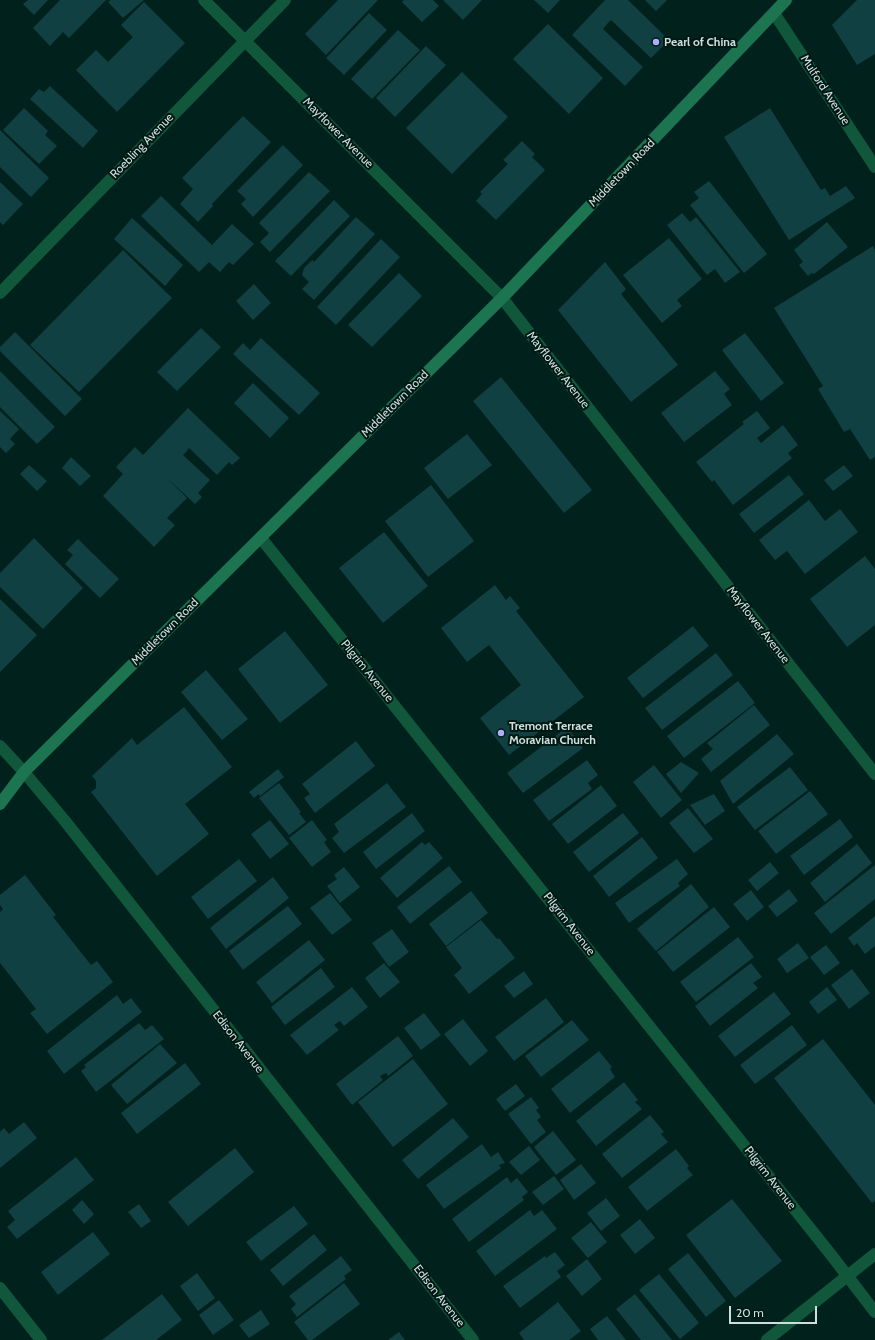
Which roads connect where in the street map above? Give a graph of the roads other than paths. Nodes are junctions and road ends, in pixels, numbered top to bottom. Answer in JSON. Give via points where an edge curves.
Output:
{"nodes":[{"id":1,"x":204,"y":0,"type":"edge"},
{"id":2,"x":285,"y":0,"type":"edge"},
{"id":3,"x":786,"y":0,"type":"edge"},
{"id":4,"x":774,"y":13,"type":"junction"},
{"id":5,"x":245,"y":41,"type":"junction"},
{"id":6,"x":875,"y":167,"type":"edge"},
{"id":7,"x":0,"y":293,"type":"edge"},
{"id":8,"x":502,"y":298,"type":"junction"},
{"id":9,"x":261,"y":538,"type":"junction"},
{"id":10,"x":0,"y":746,"type":"edge"},
{"id":11,"x":24,"y":772,"type":"junction"},
{"id":12,"x":875,"y":774,"type":"edge"},
{"id":13,"x":0,"y":804,"type":"edge"},
{"id":14,"x":875,"y":1254,"type":"edge"},
{"id":15,"x":848,"y":1276,"type":"junction"},
{"id":16,"x":0,"y":1288,"type":"edge"},
{"id":17,"x":875,"y":1312,"type":"edge"},
{"id":18,"x":37,"y":1338,"type":"edge"},
{"id":19,"x":473,"y":1340,"type":"edge"},
{"id":20,"x":766,"y":1340,"type":"edge"}],
"edges":[{"from":1,"to":5,"type":"street","name":"Mayflower Avenue"},
{"from":2,"to":5,"type":"street","name":"Roebling Avenue"},
{"from":3,"to":4,"type":"street","name":"Middletown Road"},
{"from":4,"to":6,"type":"street","name":"Mulford Avenue"},
{"from":4,"to":8,"type":"street","name":"Middletown Road"},
{"from":5,"to":7,"type":"street","name":"Roebling Avenue"},
{"from":5,"to":8,"type":"street","name":"Mayflower Avenue"},
{"from":8,"to":9,"type":"street","name":"Middletown Road"},
{"from":8,"to":12,"type":"street","name":"Mayflower Avenue"},
{"from":9,"to":11,"type":"street","name":"Middletown Road"},
{"from":9,"to":15,"type":"street","name":"Pilgrim Avenue"},
{"from":10,"to":11,"type":"street","name":"Edison Avenue"},
{"from":11,"to":13,"type":"street","name":"Middletown Road"},
{"from":11,"to":19,"type":"street","name":"Edison Avenue"},
{"from":14,"to":15,"type":"street"},
{"from":15,"to":17,"type":"street","name":"Pilgrim Avenue"},
{"from":15,"to":20,"type":"street"},
{"from":16,"to":18,"type":"street"}]}
